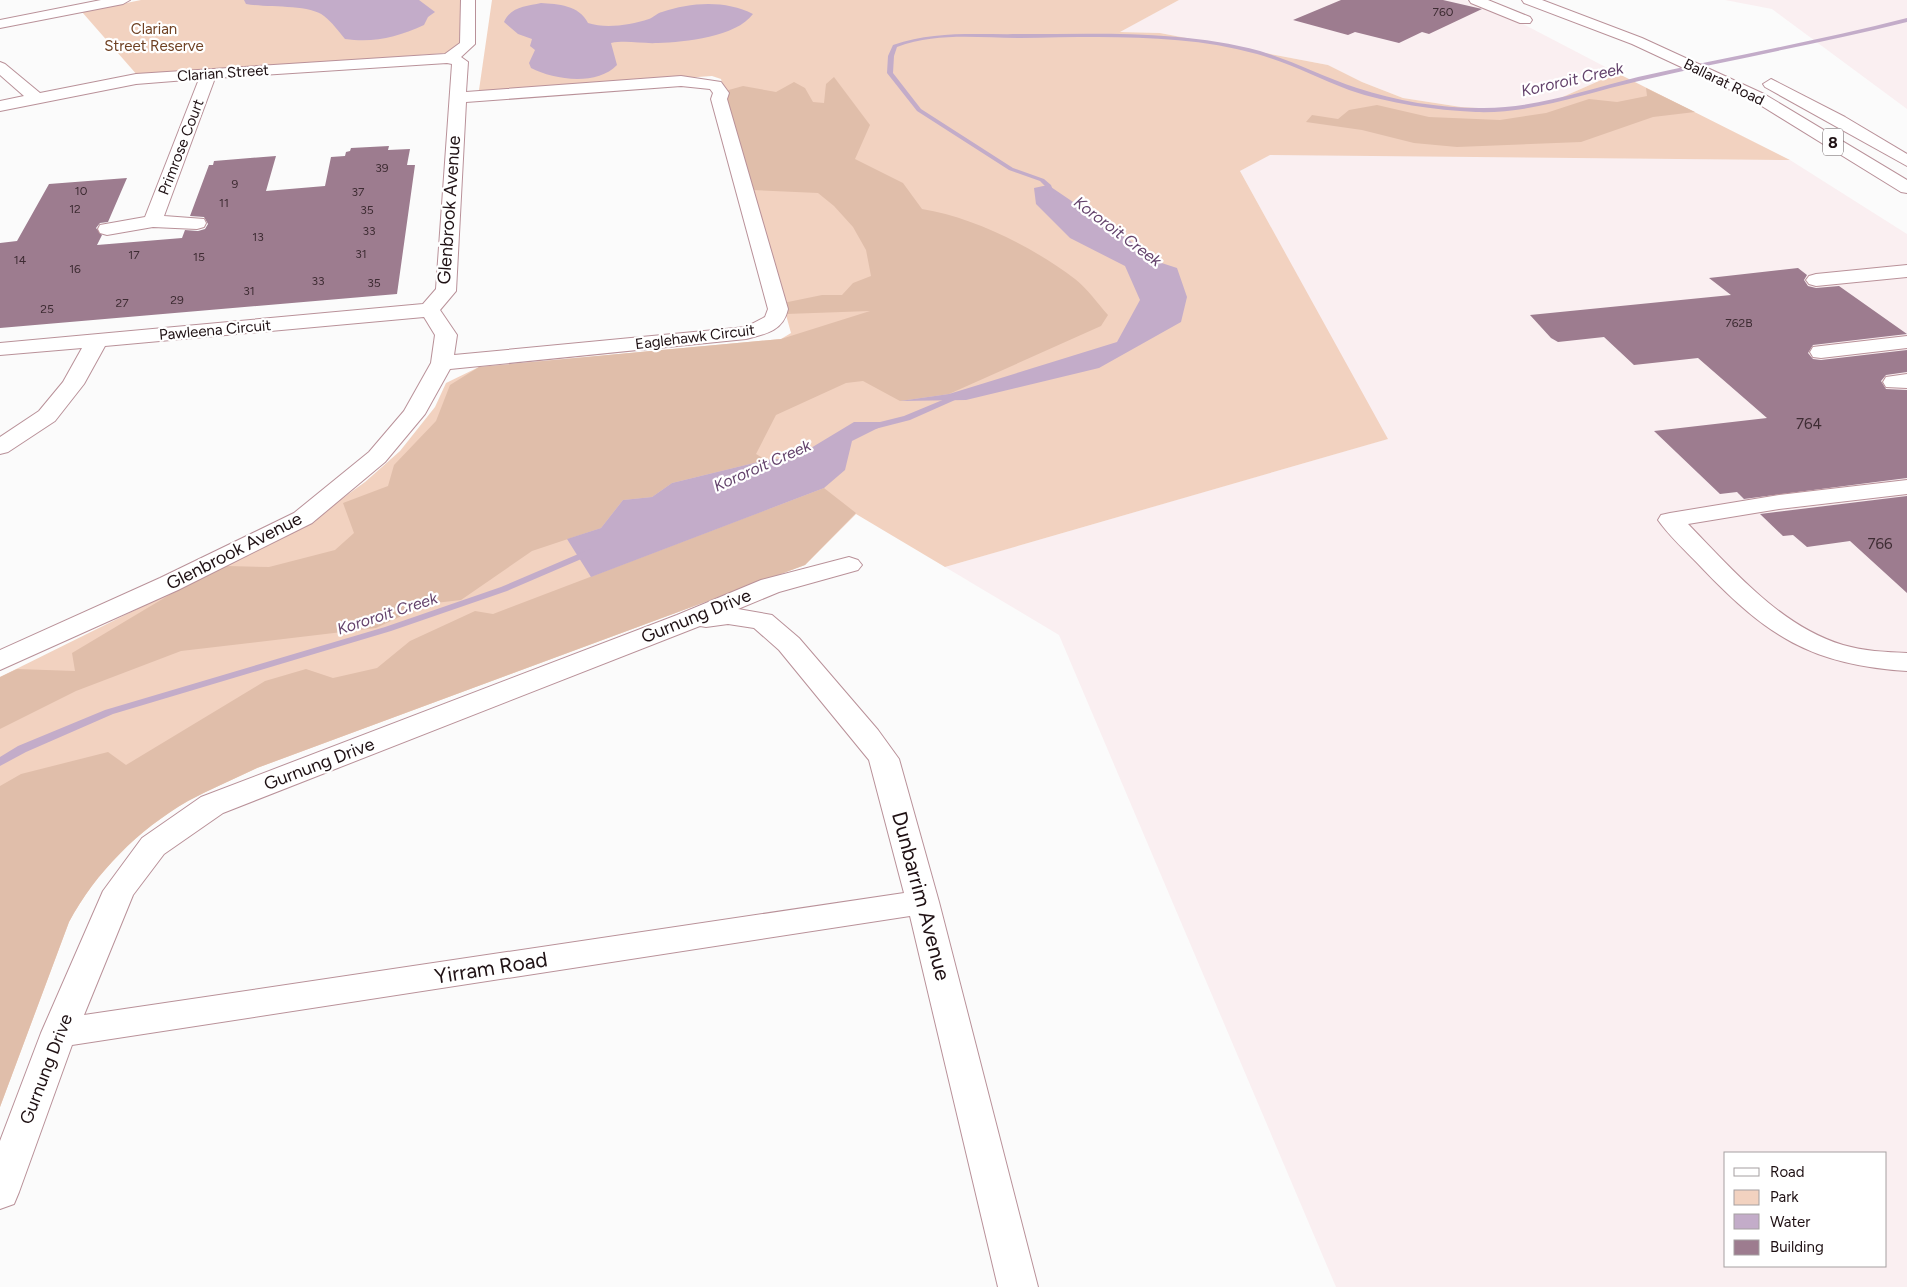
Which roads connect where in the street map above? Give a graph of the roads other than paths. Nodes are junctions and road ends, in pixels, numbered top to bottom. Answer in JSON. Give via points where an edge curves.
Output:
{"nodes":[{"id":1,"x":123,"y":0,"type":"edge"},
{"id":2,"x":468,"y":0,"type":"edge"},
{"id":3,"x":1476,"y":0,"type":"edge"},
{"id":4,"x":1529,"y":0,"type":"edge"},
{"id":5,"x":81,"y":8,"type":"junction"},
{"id":6,"x":0,"y":12,"type":"edge"},
{"id":7,"x":57,"y":13,"type":"junction"},
{"id":8,"x":1525,"y":20,"type":"dead end"},
{"id":9,"x":0,"y":24,"type":"edge"},
{"id":10,"x":0,"y":34,"type":"edge"},
{"id":11,"x":448,"y":58,"type":"junction"},
{"id":12,"x":0,"y":67,"type":"edge"},
{"id":13,"x":209,"y":74,"type":"junction"},
{"id":14,"x":1760,"y":79,"type":"dead end"},
{"id":15,"x":36,"y":98,"type":"junction"},
{"id":16,"x":457,"y":98,"type":"junction"},
{"id":17,"x":0,"y":106,"type":"edge"},
{"id":18,"x":1907,"y":161,"type":"edge"},
{"id":19,"x":1907,"y":188,"type":"edge"},
{"id":20,"x":153,"y":221,"type":"junction"},
{"id":21,"x":197,"y":223,"type":"dead end"},
{"id":22,"x":107,"y":229,"type":"dead end"},
{"id":23,"x":1907,"y":271,"type":"edge"},
{"id":24,"x":1816,"y":280,"type":"dead end"},
{"id":25,"x":430,"y":310,"type":"junction"},
{"id":26,"x":97,"y":341,"type":"junction"},
{"id":27,"x":1907,"y":342,"type":"edge"},
{"id":28,"x":0,"y":349,"type":"edge"},
{"id":29,"x":1821,"y":352,"type":"dead end"},
{"id":30,"x":442,"y":363,"type":"junction"},
{"id":31,"x":0,"y":447,"type":"edge"},
{"id":32,"x":1907,"y":486,"type":"edge"},
{"id":33,"x":849,"y":566,"type":"dead end"},
{"id":34,"x":687,"y":621,"type":"junction"},
{"id":35,"x":0,"y":661,"type":"edge"},
{"id":36,"x":1907,"y":662,"type":"edge"},
{"id":37,"x":923,"y":902,"type":"junction"},
{"id":38,"x":59,"y":1033,"type":"junction"},
{"id":39,"x":0,"y":1192,"type":"edge"},
{"id":40,"x":1018,"y":1287,"type":"edge"}],
"edges":[{"from":1,"to":5,"type":"main road"},
{"from":2,"to":11,"type":"main road","via":[[468,44]]},
{"from":3,"to":8,"type":"main road"},
{"from":4,"to":19,"type":"main road","name":"Ballarat Road","number":"8","via":[[1637,41],[1758,97]]},
{"from":5,"to":7,"type":"main road"},
{"from":5,"to":10,"type":"main road","via":[[46,25]]},
{"from":6,"to":7,"type":"main road"},
{"from":7,"to":9,"type":"main road"},
{"from":11,"to":13,"type":"main road","name":"Clarian Street"},
{"from":11,"to":16,"type":"main road","name":"Glenbrook Avenue","via":[[460,62]]},
{"from":12,"to":15,"type":"main road"},
{"from":13,"to":15,"type":"main road","name":"Clarian Street","via":[[119,81]]},
{"from":13,"to":20,"type":"main road","name":"Primrose Court"},
{"from":14,"to":18,"type":"main road","name":"Ballarat Road","number":"8"},
{"from":15,"to":17,"type":"main road","name":"Clarian Street"},
{"from":16,"to":25,"type":"main road","name":"Glenbrook Avenue","via":[[446,291]]},
{"from":16,"to":30,"type":"main road","name":"Eaglehawk Circuit","via":[[654,84],[700,87],[711,92],[719,99],[778,309],[776,319],[768,327],[723,336]]},
{"from":20,"to":21,"type":"main road","name":"Primrose Court"},
{"from":20,"to":22,"type":"main road","name":"Primrose Court"},
{"from":23,"to":24,"type":"main road"},
{"from":25,"to":26,"type":"main road","name":"Pawleena Circuit"},
{"from":25,"to":30,"type":"main road","name":"Glenbrook Avenue","via":[[446,335]]},
{"from":26,"to":28,"type":"main road","name":"Pawleena Circuit"},
{"from":26,"to":31,"type":"main road","via":[[73,384],[47,416]]},
{"from":27,"to":29,"type":"main road"},
{"from":30,"to":35,"type":"main road","name":"Glenbrook Avenue","via":[[414,414],[376,458],[303,518]]},
{"from":32,"to":36,"type":"main road","via":[[1670,520],[1756,608],[1782,627],[1810,643],[1849,656]]},
{"from":33,"to":34,"type":"main road","name":"Gurnung Drive","via":[[770,586]]},
{"from":34,"to":37,"type":"main road","name":"Dunbarrim Avenue","via":[[728,616],[762,621],[789,644],[868,737],[884,759]]},
{"from":34,"to":38,"type":"main road","name":"Gurnung Drive","via":[[212,805],[153,846],[119,891]]},
{"from":37,"to":38,"type":"main road","name":"Yirram Road"},
{"from":37,"to":40,"type":"main road","name":"Dunbarrim Avenue"},
{"from":38,"to":39,"type":"main road","name":"Gurnung Drive"}]}
